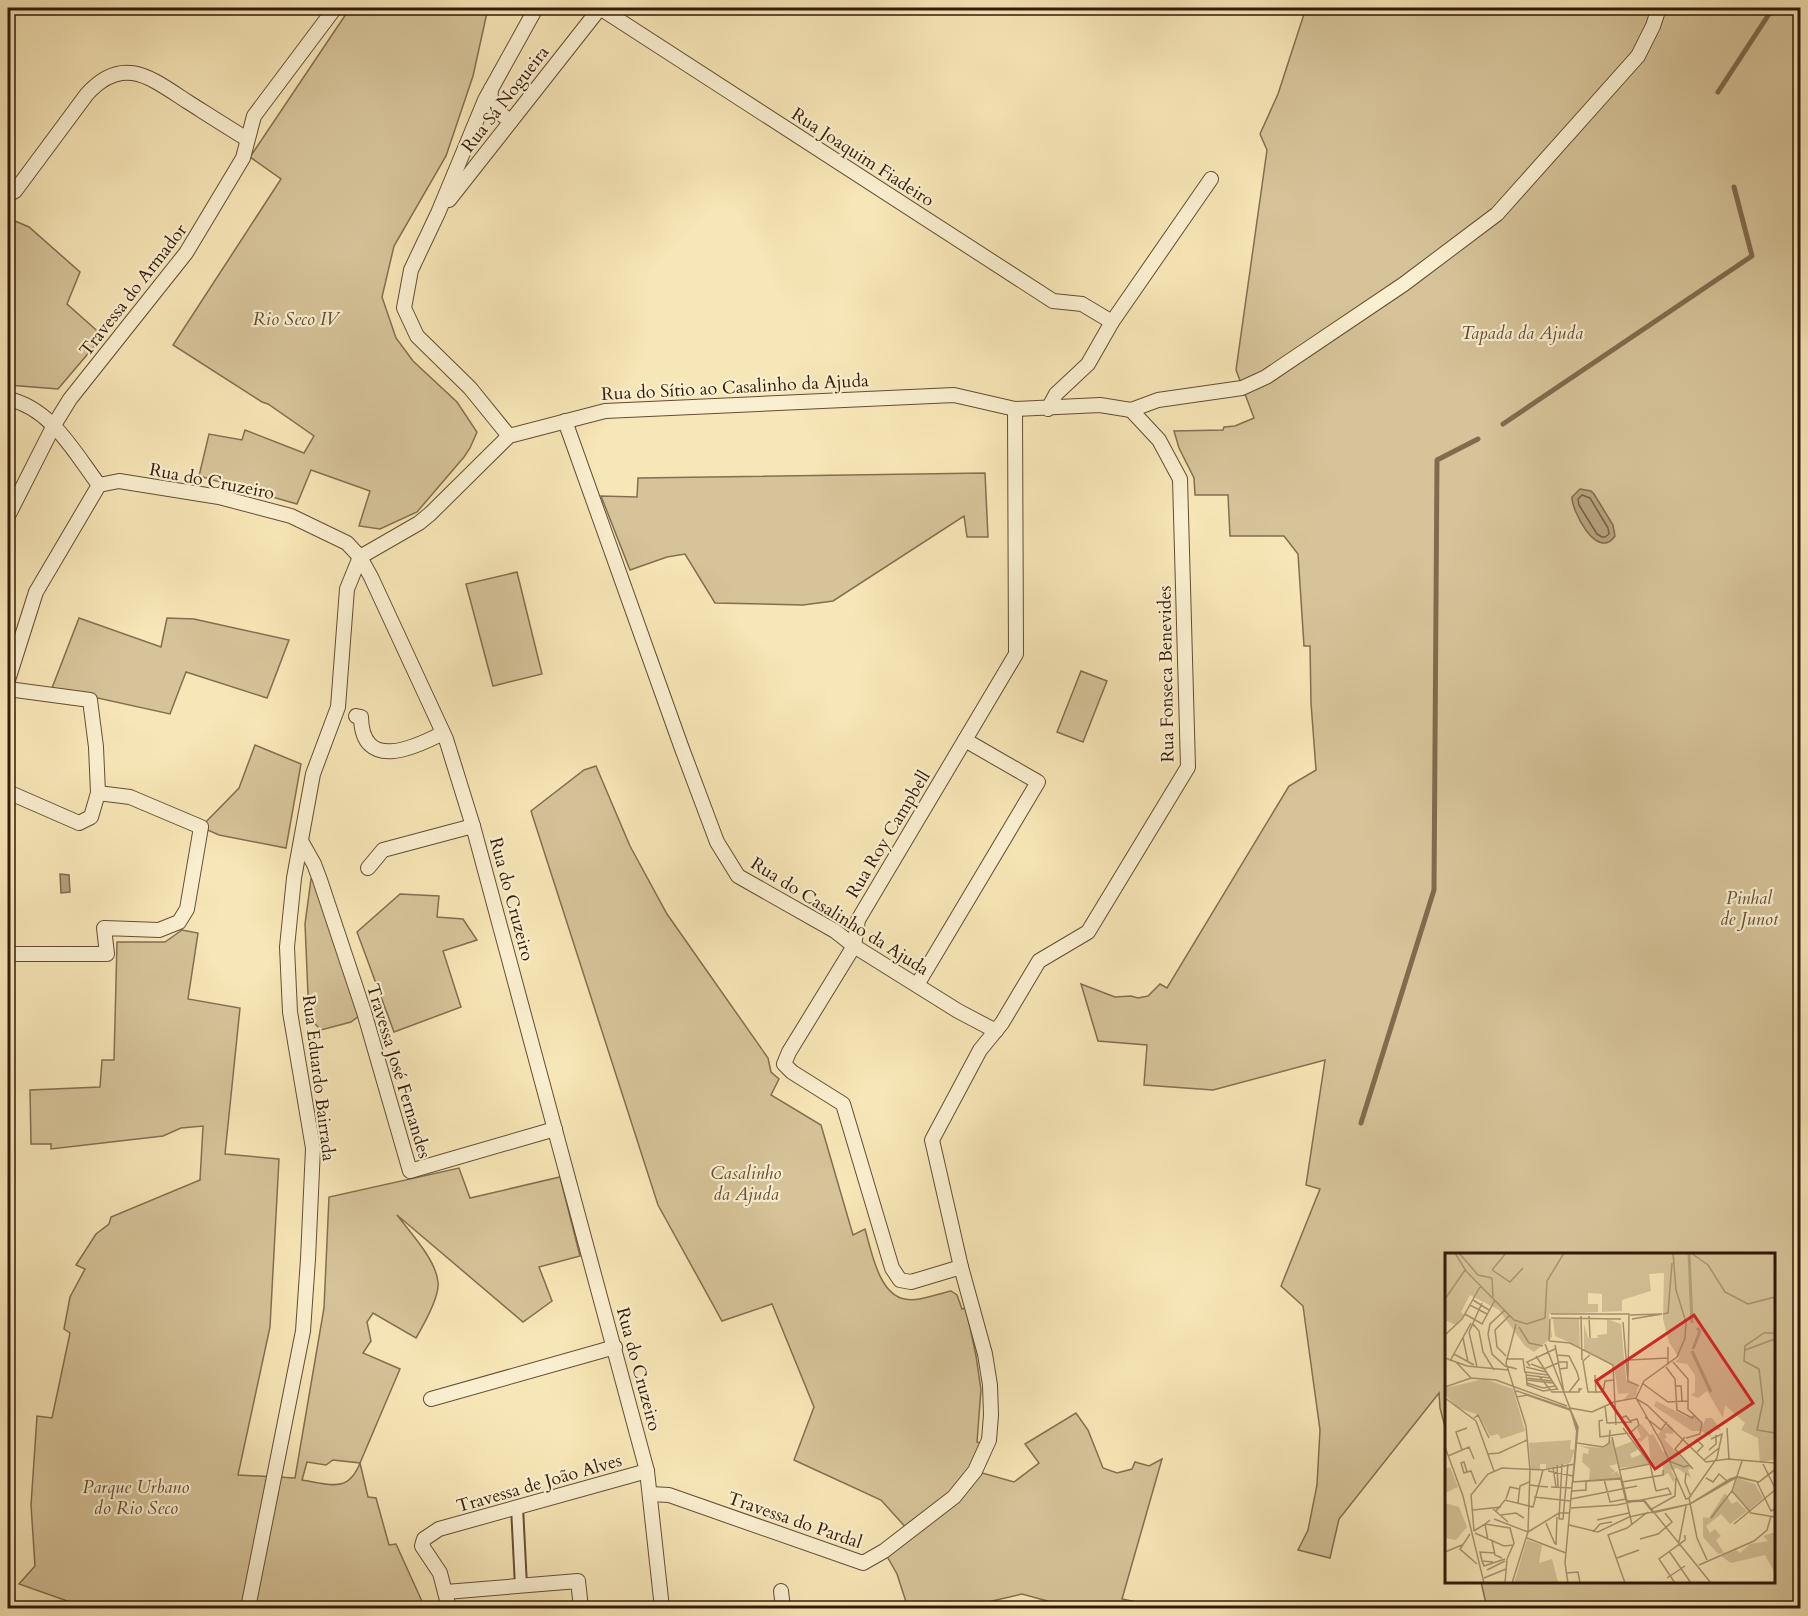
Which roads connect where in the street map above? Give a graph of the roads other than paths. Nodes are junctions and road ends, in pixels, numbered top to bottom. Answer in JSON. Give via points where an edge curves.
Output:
{"nodes":[{"id":1,"x":335,"y":8,"type":"edge"},
{"id":2,"x":536,"y":8,"type":"edge"},
{"id":3,"x":600,"y":8,"type":"edge"},
{"id":4,"x":1659,"y":8,"type":"edge"},
{"id":5,"x":491,"y":87,"type":"junction"},
{"id":6,"x":511,"y":121,"type":"junction"},
{"id":7,"x":247,"y":139,"type":"junction"},
{"id":8,"x":1211,"y":179,"type":"dead end"},
{"id":9,"x":8,"y":195,"type":"edge"},
{"id":10,"x":438,"y":213,"type":"junction"},
{"id":11,"x":1113,"y":322,"type":"junction"},
{"id":12,"x":8,"y":399,"type":"edge"},
{"id":13,"x":1015,"y":409,"type":"junction"},
{"id":14,"x":1048,"y":409,"type":"junction"},
{"id":15,"x":1131,"y":410,"type":"junction"},
{"id":16,"x":565,"y":421,"type":"junction"},
{"id":17,"x":54,"y":425,"type":"junction"},
{"id":18,"x":508,"y":436,"type":"junction"},
{"id":19,"x":99,"y":484,"type":"junction"},
{"id":20,"x":8,"y":516,"type":"edge"},
{"id":21,"x":360,"y":556,"type":"junction"},
{"id":22,"x":8,"y":680,"type":"edge"},
{"id":23,"x":8,"y":689,"type":"edge"},
{"id":24,"x":356,"y":716,"type":"dead end"},
{"id":25,"x":443,"y":733,"type":"junction"},
{"id":26,"x":965,"y":740,"type":"junction"},
{"id":27,"x":8,"y":792,"type":"edge"},
{"id":28,"x":98,"y":793,"type":"junction"},
{"id":29,"x":473,"y":826,"type":"junction"},
{"id":30,"x":301,"y":841,"type":"junction"},
{"id":31,"x":368,"y":868,"type":"dead end"},
{"id":32,"x":854,"y":946,"type":"junction"},
{"id":33,"x":8,"y":954,"type":"edge"},
{"id":34,"x":917,"y":985,"type":"junction"},
{"id":35,"x":996,"y":1031,"type":"junction"},
{"id":36,"x":555,"y":1130,"type":"junction"},
{"id":37,"x":961,"y":1267,"type":"junction"},
{"id":38,"x":615,"y":1347,"type":"junction"},
{"id":39,"x":431,"y":1399,"type":"dead end"},
{"id":40,"x":647,"y":1471,"type":"junction"},
{"id":41,"x":650,"y":1494,"type":"junction"},
{"id":42,"x":517,"y":1507,"type":"junction"},
{"id":43,"x":521,"y":1586,"type":"junction"},
{"id":44,"x":781,"y":1591,"type":"dead end"},
{"id":45,"x":446,"y":1593,"type":"junction"},
{"id":46,"x":248,"y":1608,"type":"edge"},
{"id":47,"x":449,"y":1608,"type":"edge"},
{"id":48,"x":581,"y":1608,"type":"edge"},
{"id":49,"x":662,"y":1608,"type":"edge"},
{"id":50,"x":783,"y":1608,"type":"edge"}],
"edges":[{"from":1,"to":7,"type":"street","name":"Travessa do Armador","via":[[258,109]]},
{"from":2,"to":5,"type":"street","name":"Rua Sá Nogueira"},
{"from":3,"to":6,"type":"street","name":"Rua Sá Nogueira"},
{"from":3,"to":11,"type":"street","name":"Rua Joaquim Fiadeiro","via":[[1053,301],[1082,304]]},
{"from":4,"to":15,"type":"street","name":"Rua do Sítio ao Casalinho da Ajuda","via":[[1638,56],[1497,214],[1404,284],[1276,370],[1242,388],[1158,400]]},
{"from":5,"to":6,"type":"street","via":[[492,106]]},
{"from":5,"to":10,"type":"street","name":"Rua Sá Nogueira"},
{"from":6,"to":10,"type":"street","name":"Rua Sá Nogueira"},
{"from":7,"to":9,"type":"street","via":[[147,75],[109,75],[97,82],[15,191]]},
{"from":7,"to":17,"type":"street","name":"Travessa do Armador","via":[[243,158],[186,253],[70,399]]},
{"from":8,"to":11,"type":"street"},
{"from":10,"to":18,"type":"street","name":"Rua Sá Nogueira","via":[[411,270],[404,308],[417,336],[470,388]]},
{"from":11,"to":14,"type":"street","via":[[1088,364],[1056,394]]},
{"from":12,"to":17,"type":"street","via":[[30,407]]},
{"from":13,"to":14,"type":"street","name":"Rua do Sítio ao Casalinho da Ajuda"},
{"from":13,"to":16,"type":"street","name":"Rua do Sítio ao Casalinho da Ajuda","via":[[954,395],[891,396],[604,411]]},
{"from":13,"to":26,"type":"street","name":"Rua Roy Campbell","via":[[1016,654]]},
{"from":14,"to":15,"type":"street","name":"Rua do Sítio ao Casalinho da Ajuda","via":[[1100,405]]},
{"from":15,"to":35,"type":"street","name":"Rua Fonseca Benevides","via":[[1159,440],[1180,479],[1188,767],[1088,932],[1039,961]]},
{"from":16,"to":18,"type":"street","name":"Rua do Sítio ao Casalinho da Ajuda"},
{"from":16,"to":32,"type":"street","name":"Rua do Casalinho da Ajuda","via":[[717,842],[738,876]]},
{"from":17,"to":19,"type":"street"},
{"from":17,"to":20,"type":"street","name":"Travessa do Armador"},
{"from":18,"to":21,"type":"street","via":[[430,514]]},
{"from":19,"to":21,"type":"street","name":"Rua do Cruzeiro","via":[[119,481],[219,497],[291,516],[348,543]]},
{"from":19,"to":22,"type":"street","via":[[36,592]]},
{"from":21,"to":25,"type":"street","name":"Rua do Cruzeiro"},
{"from":21,"to":30,"type":"street","name":"Rua Eduardo Bairrada","via":[[347,589],[338,707],[313,774]]},
{"from":23,"to":28,"type":"street","via":[[90,700]]},
{"from":24,"to":25,"type":"street","via":[[362,717],[366,740],[381,750],[399,752]]},
{"from":25,"to":29,"type":"street","name":"Rua do Cruzeiro"},
{"from":26,"to":32,"type":"street","name":"Rua Roy Campbell","via":[[858,920]]},
{"from":26,"to":34,"type":"street","via":[[1038,782]]},
{"from":27,"to":28,"type":"street","via":[[79,823],[91,817]]},
{"from":28,"to":33,"type":"street","via":[[130,797],[201,827],[187,909],[179,921],[159,930],[104,928],[107,954]]},
{"from":29,"to":31,"type":"street","via":[[383,850]]},
{"from":29,"to":36,"type":"street","name":"Rua do Cruzeiro"},
{"from":30,"to":36,"type":"street","name":"Travessa José Fernandes","via":[[314,864],[364,1012],[410,1171]]},
{"from":30,"to":46,"type":"street","name":"Rua Eduardo Bairrada","via":[[287,947],[290,1012],[313,1148],[308,1259],[303,1331]]},
{"from":32,"to":34,"type":"street","name":"Rua do Casalinho da Ajuda"},
{"from":32,"to":37,"type":"street","name":"Rua Roy Campbell","via":[[784,1064],[843,1104],[892,1268],[900,1280],[911,1282]]},
{"from":34,"to":35,"type":"street","name":"Rua do Casalinho da Ajuda"},
{"from":35,"to":37,"type":"street","via":[[980,1050],[932,1140]]},
{"from":36,"to":38,"type":"street","name":"Rua do Cruzeiro"},
{"from":37,"to":41,"type":"street","name":"Travessa do Pardal","via":[[985,1354],[990,1385],[989,1440],[975,1471],[954,1497],[884,1551],[863,1563],[669,1495]]},
{"from":38,"to":39,"type":"street"},
{"from":38,"to":40,"type":"street","name":"Rua do Cruzeiro"},
{"from":40,"to":41,"type":"street","name":"Rua do Cruzeiro"},
{"from":40,"to":42,"type":"street","name":"Travessa de João Alves"},
{"from":41,"to":49,"type":"street","name":"Rua do Cruzeiro"},
{"from":42,"to":43,"type":"street"},
{"from":42,"to":45,"type":"street","name":"Travessa de João Alves","via":[[440,1529],[424,1539],[422,1546],[440,1573]]},
{"from":43,"to":45,"type":"street"},
{"from":43,"to":48,"type":"street","via":[[578,1581]]},
{"from":44,"to":50,"type":"street"},
{"from":45,"to":47,"type":"street"}]}
